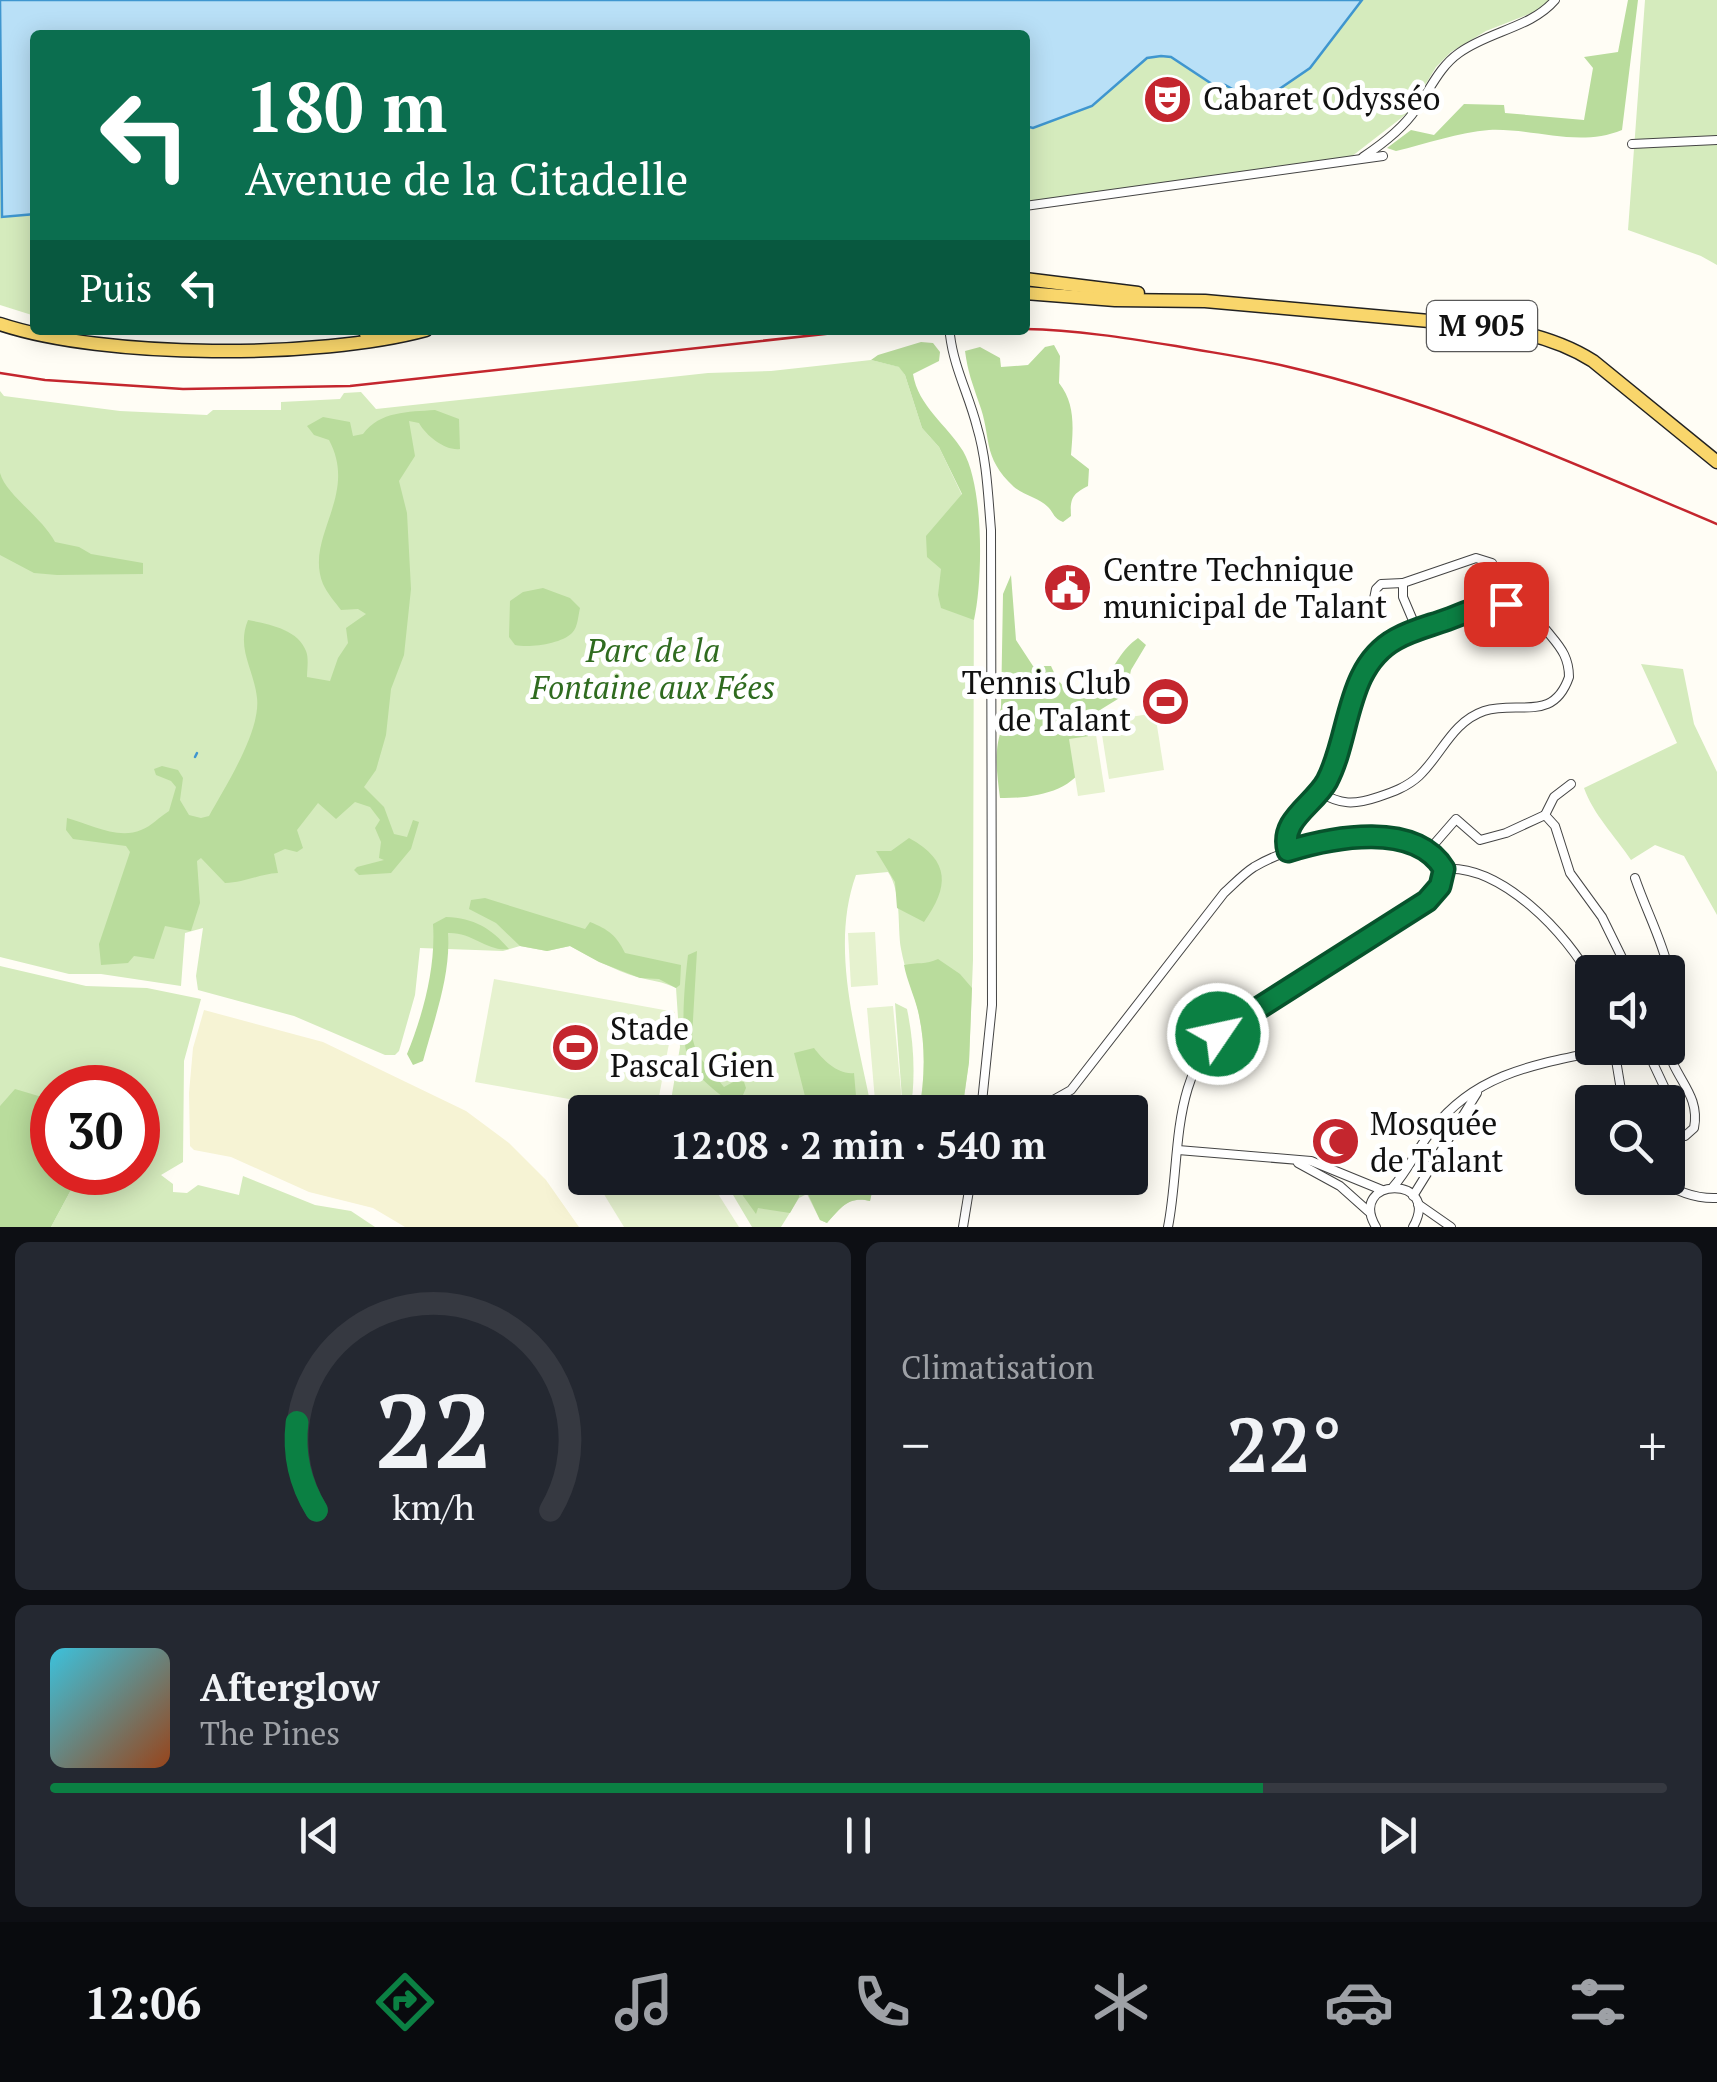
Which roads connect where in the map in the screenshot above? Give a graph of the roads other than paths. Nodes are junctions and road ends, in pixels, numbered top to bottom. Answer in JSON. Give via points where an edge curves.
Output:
{"nodes":[{"id":1,"x":1555,"y":0,"type":"edge"},
{"id":2,"x":1717,"y":140,"type":"edge"},
{"id":3,"x":1632,"y":144,"type":"dead end"},
{"id":4,"x":1383,"y":156,"type":"dead end"},
{"id":5,"x":1360,"y":160,"type":"junction"},
{"id":6,"x":1030,"y":205,"type":"edge"},
{"id":7,"x":1030,"y":280,"type":"edge"},
{"id":8,"x":1092,"y":288,"type":"junction"},
{"id":9,"x":1030,"y":290,"type":"edge"},
{"id":10,"x":1030,"y":291,"type":"edge"},
{"id":11,"x":1205,"y":301,"type":"junction"},
{"id":12,"x":0,"y":324,"type":"edge"},
{"id":13,"x":30,"y":330,"type":"edge"},
{"id":14,"x":53,"y":335,"type":"edge"},
{"id":15,"x":350,"y":335,"type":"edge"},
{"id":16,"x":398,"y":335,"type":"edge"},
{"id":17,"x":950,"y":335,"type":"edge"},
{"id":18,"x":250,"y":348,"type":"junction"},
{"id":19,"x":1717,"y":462,"type":"edge"},
{"id":20,"x":1492,"y":563,"type":"dead end"},
{"id":21,"x":1403,"y":584,"type":"junction"},
{"id":22,"x":1371,"y":613,"type":"dead end"},
{"id":23,"x":1417,"y":630,"type":"junction"},
{"id":24,"x":1571,"y":784,"type":"dead end"},
{"id":25,"x":1319,"y":792,"type":"junction"},
{"id":26,"x":1545,"y":816,"type":"junction"},
{"id":27,"x":1429,"y":850,"type":"junction"},
{"id":28,"x":1288,"y":851,"type":"junction"},
{"id":29,"x":1444,"y":869,"type":"junction"},
{"id":30,"x":1635,"y":878,"type":"dead end"},
{"id":31,"x":1575,"y":955,"type":"edge"},
{"id":32,"x":1621,"y":955,"type":"edge"},
{"id":33,"x":1665,"y":955,"type":"edge"},
{"id":34,"x":1575,"y":1057,"type":"edge"},
{"id":35,"x":1654,"y":1065,"type":"edge"},
{"id":36,"x":1674,"y":1065,"type":"edge"},
{"id":37,"x":1480,"y":1089,"type":"junction"},
{"id":38,"x":983,"y":1095,"type":"edge"},
{"id":39,"x":1062,"y":1095,"type":"edge"},
{"id":40,"x":1178,"y":1150,"type":"junction"},
{"id":41,"x":1294,"y":1161,"type":"junction"},
{"id":42,"x":1393,"y":1187,"type":"junction"},
{"id":43,"x":1382,"y":1190,"type":"junction"},
{"id":44,"x":1685,"y":1193,"type":"edge"},
{"id":45,"x":968,"y":1195,"type":"edge"},
{"id":46,"x":1717,"y":1198,"type":"edge"},
{"id":47,"x":1415,"y":1200,"type":"junction"},
{"id":48,"x":1370,"y":1214,"type":"junction"},
{"id":49,"x":963,"y":1227,"type":"edge"},
{"id":50,"x":1168,"y":1227,"type":"edge"},
{"id":51,"x":1376,"y":1227,"type":"edge"},
{"id":52,"x":1412,"y":1227,"type":"edge"},
{"id":53,"x":1451,"y":1227,"type":"edge"}],
"edges":[{"from":1,"to":5,"type":"street","via":[[1541,14],[1456,55],[1414,113]]},
{"from":2,"to":3,"type":"street"},
{"from":4,"to":5,"type":"street"},
{"from":5,"to":6,"type":"street"},
{"from":7,"to":8,"type":"main road","number":"M 905"},
{"from":8,"to":9,"type":"main road","number":"M 905"},
{"from":8,"to":11,"type":"main road","number":"M 905"},
{"from":10,"to":11,"type":"main road","number":"M 905"},
{"from":11,"to":19,"type":"main road","number":"M 905","via":[[1486,326],[1551,340],[1593,360]]},
{"from":12,"to":13,"type":"main road"},
{"from":14,"to":18,"type":"main road","via":[[156,348]]},
{"from":15,"to":18,"type":"main road"},
{"from":16,"to":18,"type":"main road"},
{"from":17,"to":38,"type":"street","via":[[978,426],[991,530],[992,1005]]},
{"from":20,"to":21,"type":"street","via":[[1476,558]]},
{"from":21,"to":22,"type":"street","via":[[1381,584]]},
{"from":21,"to":23,"type":"street"},
{"from":23,"to":25,"type":"street","via":[[1389,643],[1362,674]]},
{"from":23,"to":25,"type":"street","via":[[1492,605],[1515,605],[1555,640],[1569,676],[1545,706],[1499,708],[1469,718],[1421,773],[1393,792],[1348,804]]},
{"from":24,"to":26,"type":"street"},
{"from":25,"to":28,"type":"street","via":[[1290,826]]},
{"from":26,"to":27,"type":"street","via":[[1480,840],[1456,819]]},
{"from":26,"to":32,"type":"street","via":[[1555,826],[1570,873]]},
{"from":27,"to":28,"type":"street","via":[[1373,837]]},
{"from":27,"to":29,"type":"street"},
{"from":28,"to":39,"type":"street","via":[[1254,867],[1224,893]]},
{"from":29,"to":31,"type":"street","via":[[1474,872],[1530,906]]},
{"from":29,"to":40,"type":"street","via":[[1427,901],[1211,1040],[1187,1086]]},
{"from":30,"to":33,"type":"street"},
{"from":34,"to":37,"type":"street","via":[[1510,1071]]},
{"from":35,"to":36,"type":"street","via":[[1668,1095],[1672,1128],[1684,1136],[1694,1128],[1695,1108]]},
{"from":37,"to":42,"type":"street","via":[[1432,1129]]},
{"from":37,"to":47,"type":"street"},
{"from":40,"to":41,"type":"street"},
{"from":40,"to":50,"type":"street"},
{"from":41,"to":43,"type":"street"},
{"from":41,"to":48,"type":"street","via":[[1355,1197]]},
{"from":42,"to":43,"type":"street"},
{"from":42,"to":47,"type":"street"},
{"from":43,"to":48,"type":"street"},
{"from":44,"to":46,"type":"street"},
{"from":45,"to":49,"type":"street"},
{"from":47,"to":52,"type":"street"},
{"from":47,"to":53,"type":"street"},
{"from":48,"to":51,"type":"street"}]}
